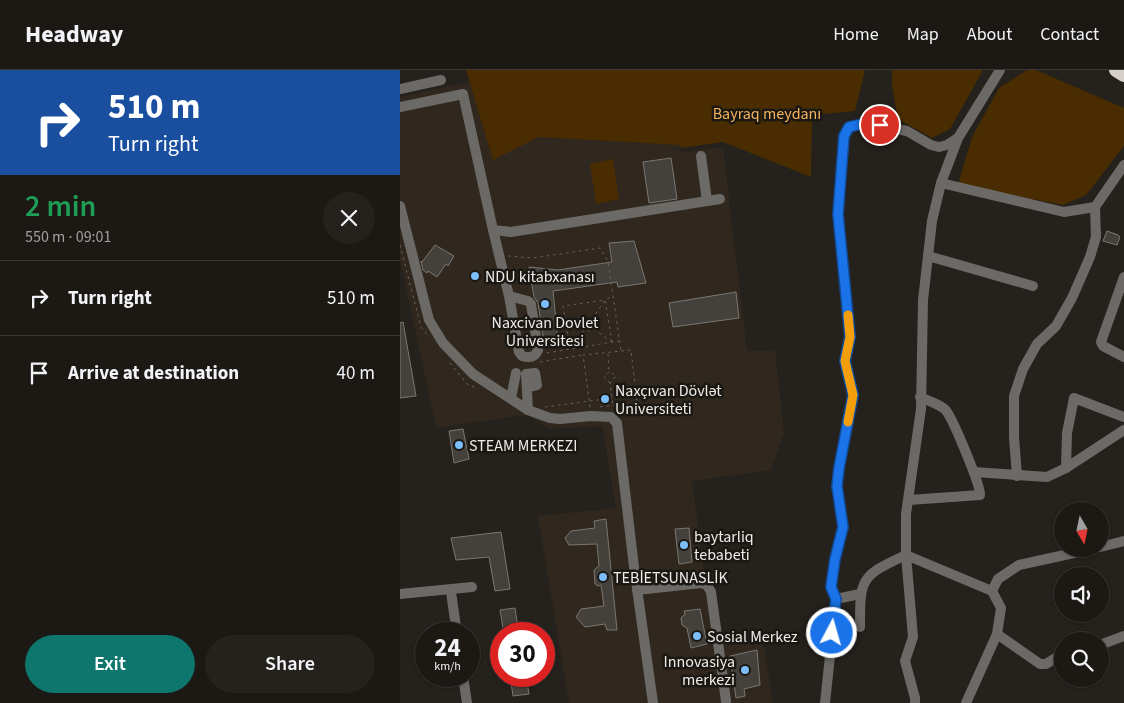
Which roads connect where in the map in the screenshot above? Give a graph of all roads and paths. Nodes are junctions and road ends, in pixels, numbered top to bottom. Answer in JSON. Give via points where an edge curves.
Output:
{"nodes":[{"id":1,"x":1000,"y":70,"type":"edge"},
{"id":2,"x":1116,"y":70,"type":"edge"},
{"id":3,"x":1124,"y":75,"type":"edge"},
{"id":4,"x":441,"y":80,"type":"dead end"},
{"id":5,"x":400,"y":89,"type":"edge"},
{"id":6,"x":400,"y":107,"type":"edge"},
{"id":7,"x":958,"y":138,"type":"junction"},
{"id":8,"x":701,"y":156,"type":"dead end"},
{"id":9,"x":1124,"y":165,"type":"edge"},
{"id":10,"x":941,"y":183,"type":"junction"},
{"id":11,"x":720,"y":198,"type":"dead end"},
{"id":12,"x":707,"y":200,"type":"junction"},
{"id":13,"x":400,"y":206,"type":"edge"},
{"id":14,"x":1095,"y":207,"type":"junction"},
{"id":15,"x":493,"y":230,"type":"junction"},
{"id":16,"x":500,"y":256,"type":"junction"},
{"id":17,"x":928,"y":256,"type":"junction"},
{"id":18,"x":1124,"y":278,"type":"edge"},
{"id":19,"x":1034,"y":286,"type":"dead end"},
{"id":20,"x":509,"y":296,"type":"junction"},
{"id":21,"x":613,"y":296,"type":"junction"},
{"id":22,"x":605,"y":300,"type":"junction"},
{"id":23,"x":592,"y":320,"type":"junction"},
{"id":24,"x":593,"y":328,"type":"junction"},
{"id":25,"x":584,"y":330,"type":"junction"},
{"id":26,"x":620,"y":341,"type":"junction"},
{"id":27,"x":612,"y":342,"type":"junction"},
{"id":28,"x":570,"y":349,"type":"junction"},
{"id":29,"x":608,"y":352,"type":"junction"},
{"id":30,"x":622,"y":352,"type":"junction"},
{"id":31,"x":583,"y":355,"type":"junction"},
{"id":32,"x":1124,"y":357,"type":"edge"},
{"id":33,"x":537,"y":358,"type":"junction"},
{"id":34,"x":610,"y":371,"type":"junction"},
{"id":35,"x":610,"y":383,"type":"junction"},
{"id":36,"x":636,"y":396,"type":"junction"},
{"id":37,"x":920,"y":397,"type":"junction"},
{"id":38,"x":511,"y":398,"type":"junction"},
{"id":39,"x":612,"y":399,"type":"junction"},
{"id":40,"x":589,"y":402,"type":"junction"},
{"id":41,"x":613,"y":406,"type":"junction"},
{"id":42,"x":528,"y":410,"type":"junction"},
{"id":43,"x":552,"y":412,"type":"dead end"},
{"id":44,"x":594,"y":412,"type":"junction"},
{"id":45,"x":1124,"y":417,"type":"edge"},
{"id":46,"x":1124,"y":430,"type":"edge"},
{"id":47,"x":1066,"y":468,"type":"junction"},
{"id":48,"x":974,"y":472,"type":"junction"},
{"id":49,"x":1017,"y":476,"type":"junction"},
{"id":50,"x":909,"y":500,"type":"junction"},
{"id":51,"x":1124,"y":541,"type":"edge"},
{"id":52,"x":1109,"y":545,"type":"edge"},
{"id":53,"x":906,"y":555,"type":"junction"},
{"id":54,"x":1054,"y":557,"type":"edge"},
{"id":55,"x":472,"y":587,"type":"dead end"},
{"id":56,"x":637,"y":590,"type":"junction"},
{"id":57,"x":992,"y":591,"type":"junction"},
{"id":58,"x":451,"y":592,"type":"dead end"},
{"id":59,"x":400,"y":594,"type":"edge"},
{"id":60,"x":860,"y":594,"type":"junction"},
{"id":61,"x":836,"y":599,"type":"junction"},
{"id":62,"x":455,"y":622,"type":"edge"},
{"id":63,"x":860,"y":627,"type":"dead end"},
{"id":64,"x":997,"y":634,"type":"junction"},
{"id":65,"x":1124,"y":636,"type":"edge"},
{"id":66,"x":1109,"y":642,"type":"edge"},
{"id":67,"x":1054,"y":659,"type":"edge"},
{"id":68,"x":465,"y":687,"type":"edge"},
{"id":69,"x":726,"y":701,"type":"dead end"},
{"id":70,"x":467,"y":703,"type":"edge"},
{"id":71,"x":653,"y":703,"type":"edge"},
{"id":72,"x":825,"y":703,"type":"edge"},
{"id":73,"x":914,"y":703,"type":"edge"},
{"id":74,"x":966,"y":703,"type":"edge"}],
"edges":[{"from":1,"to":7,"type":"street"},
{"from":2,"to":3,"type":"highway"},
{"from":4,"to":5,"type":"street"},
{"from":6,"to":15,"type":"street","via":[[463,94]]},
{"from":7,"to":10,"type":"street"},
{"from":7,"to":61,"type":"street","via":[[939,147],[907,131],[866,123],[849,127],[844,136],[838,214],[850,337],[845,361],[853,395],[837,486],[843,527],[831,587]]},
{"from":8,"to":12,"type":"street"},
{"from":9,"to":14,"type":"street"},
{"from":10,"to":14,"type":"street","via":[[1064,212]]},
{"from":10,"to":17,"type":"street"},
{"from":11,"to":12,"type":"street"},
{"from":12,"to":15,"type":"street","via":[[510,232]]},
{"from":13,"to":38,"type":"street","via":[[429,320],[443,343],[473,374]]},
{"from":14,"to":49,"type":"street","via":[[1096,236],[1080,279],[1056,326],[1037,344],[1023,369],[1014,396]]},
{"from":15,"to":16,"type":"street"},
{"from":16,"to":20,"type":"street"},
{"from":16,"to":21,"type":"path","via":[[533,258],[600,248],[608,260]]},
{"from":17,"to":19,"type":"street"},
{"from":17,"to":37,"type":"street","via":[[922,300]]},
{"from":18,"to":32,"type":"street","via":[[1101,342]]},
{"from":20,"to":33,"type":"street","via":[[519,352],[522,356]]},
{"from":20,"to":33,"type":"street","via":[[531,304],[538,343]]},
{"from":21,"to":22,"type":"path"},
{"from":21,"to":26,"type":"path"},
{"from":22,"to":23,"type":"path"},
{"from":22,"to":27,"type":"path"},
{"from":22,"to":28,"type":"path","via":[[563,306]]},
{"from":23,"to":24,"type":"path"},
{"from":23,"to":25,"type":"path","via":[[583,321]]},
{"from":24,"to":25,"type":"path"},
{"from":24,"to":27,"type":"path"},
{"from":25,"to":28,"type":"path"},
{"from":26,"to":27,"type":"path"},
{"from":26,"to":30,"type":"path"},
{"from":27,"to":28,"type":"path"},
{"from":28,"to":33,"type":"path"},
{"from":29,"to":30,"type":"path"},
{"from":29,"to":31,"type":"path"},
{"from":29,"to":34,"type":"path"},
{"from":30,"to":36,"type":"path","via":[[631,350]]},
{"from":31,"to":33,"type":"path"},
{"from":31,"to":40,"type":"path"},
{"from":34,"to":35,"type":"path","via":[[616,376]]},
{"from":34,"to":35,"type":"path","via":[[604,376]]},
{"from":35,"to":39,"type":"path"},
{"from":36,"to":39,"type":"path"},
{"from":36,"to":41,"type":"path","via":[[637,403]]},
{"from":37,"to":48,"type":"street","via":[[947,410]]},
{"from":37,"to":50,"type":"street"},
{"from":38,"to":42,"type":"street"},
{"from":38,"to":42,"type":"street","via":[[515,376],[527,383]]},
{"from":39,"to":40,"type":"path"},
{"from":39,"to":41,"type":"path"},
{"from":40,"to":43,"type":"path","via":[[544,408]]},
{"from":40,"to":44,"type":"path"},
{"from":41,"to":44,"type":"path"},
{"from":42,"to":44,"type":"street","via":[[560,419]]},
{"from":44,"to":56,"type":"street","via":[[611,417],[617,423]]},
{"from":45,"to":47,"type":"street","via":[[1074,398],[1067,433]]},
{"from":46,"to":47,"type":"street"},
{"from":47,"to":49,"type":"street","via":[[1047,477]]},
{"from":48,"to":49,"type":"street"},
{"from":48,"to":50,"type":"street","via":[[980,495]]},
{"from":50,"to":53,"type":"street"},
{"from":51,"to":52,"type":"street"},
{"from":53,"to":57,"type":"street"},
{"from":53,"to":60,"type":"street","via":[[881,566],[864,582]]},
{"from":53,"to":73,"type":"street","via":[[914,638],[905,661]]},
{"from":54,"to":57,"type":"street","via":[[1018,565],[998,578]]},
{"from":55,"to":59,"type":"street"},
{"from":56,"to":69,"type":"street","via":[[707,585],[711,592]]},
{"from":56,"to":71,"type":"street"},
{"from":57,"to":64,"type":"street","via":[[1001,608]]},
{"from":58,"to":62,"type":"street"},
{"from":60,"to":61,"type":"street"},
{"from":60,"to":63,"type":"street"},
{"from":61,"to":72,"type":"street"},
{"from":64,"to":67,"type":"street","via":[[1040,664]]},
{"from":64,"to":74,"type":"street"},
{"from":65,"to":66,"type":"street"},
{"from":68,"to":70,"type":"street"}]}
